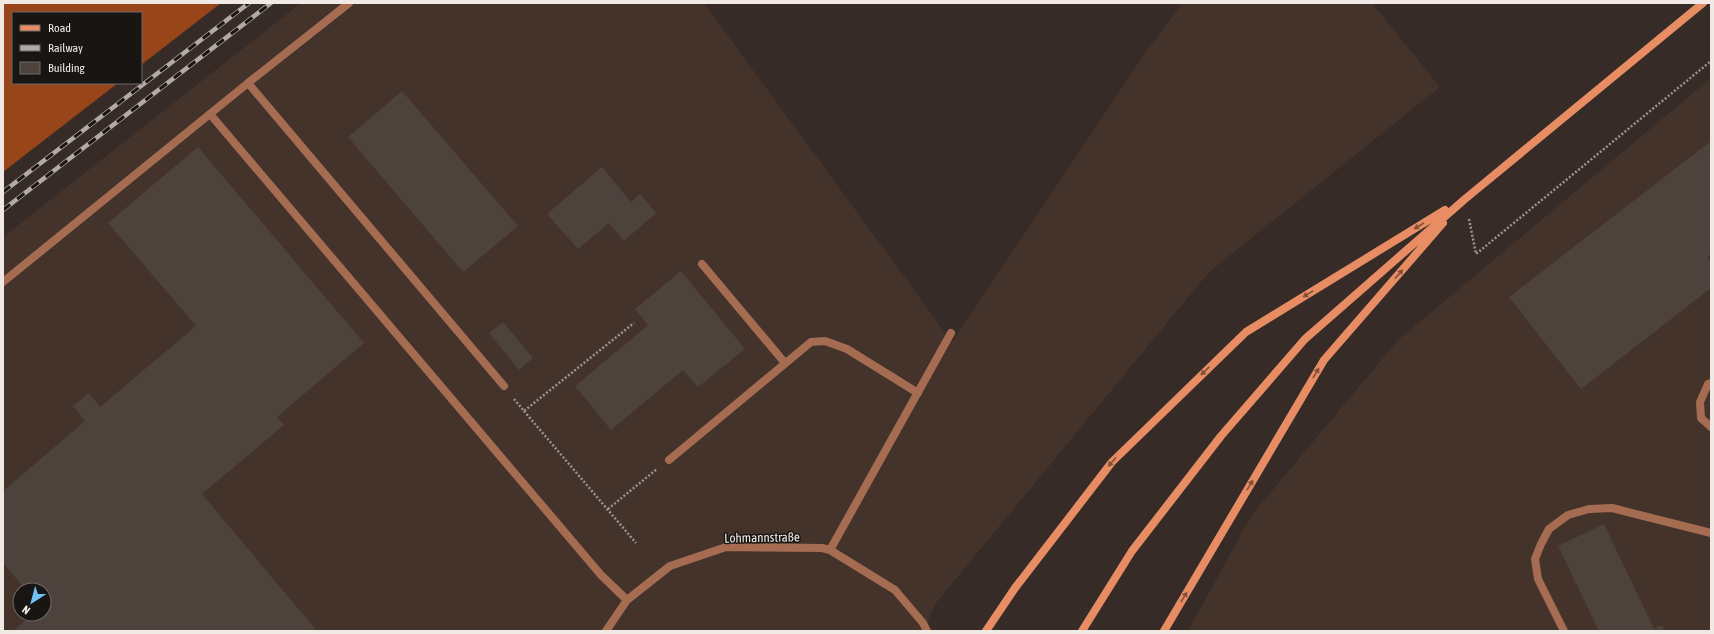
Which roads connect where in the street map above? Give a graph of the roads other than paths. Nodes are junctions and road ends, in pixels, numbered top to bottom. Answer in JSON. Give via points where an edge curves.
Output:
{"nodes":[{"id":1,"x":349,"y":3,"type":"edge"},
{"id":2,"x":1703,"y":3,"type":"edge"},
{"id":3,"x":248,"y":84,"type":"junction"},
{"id":4,"x":210,"y":114,"type":"junction"},
{"id":5,"x":1465,"y":199,"type":"junction"},
{"id":6,"x":702,"y":264,"type":"dead end"},
{"id":7,"x":3,"y":282,"type":"edge"},
{"id":8,"x":951,"y":333,"type":"dead end"},
{"id":9,"x":785,"y":363,"type":"junction"},
{"id":10,"x":1711,"y":383,"type":"edge"},
{"id":11,"x":504,"y":386,"type":"road end"},
{"id":12,"x":918,"y":393,"type":"junction"},
{"id":13,"x":1711,"y":427,"type":"edge"},
{"id":14,"x":669,"y":460,"type":"road end"},
{"id":15,"x":1711,"y":532,"type":"edge"},
{"id":16,"x":830,"y":550,"type":"junction"},
{"id":17,"x":627,"y":600,"type":"junction"},
{"id":18,"x":606,"y":631,"type":"edge"},
{"id":19,"x":927,"y":631,"type":"edge"},
{"id":20,"x":986,"y":631,"type":"edge"},
{"id":21,"x":1082,"y":631,"type":"edge"},
{"id":22,"x":1164,"y":631,"type":"edge"},
{"id":23,"x":1564,"y":631,"type":"edge"}],
"edges":[{"from":1,"to":3,"type":"street"},
{"from":2,"to":5,"type":"main road"},
{"from":3,"to":4,"type":"street"},
{"from":3,"to":11,"type":"street"},
{"from":4,"to":7,"type":"street"},
{"from":4,"to":17,"type":"street","via":[[601,575]]},
{"from":5,"to":20,"type":"main road","one_way":true,"via":[[1246,332],[1112,462],[1015,588]]},
{"from":5,"to":21,"type":"main road","via":[[1305,339],[1221,436],[1132,551]]},
{"from":22,"to":5,"type":"main road","one_way":true,"via":[[1324,360]]},
{"from":6,"to":9,"type":"street"},
{"from":8,"to":12,"type":"street"},
{"from":9,"to":12,"type":"street","via":[[811,342],[825,341],[847,349]]},
{"from":9,"to":14,"type":"street"},
{"from":10,"to":13,"type":"street","via":[[1708,384],[1700,402],[1701,418]]},
{"from":12,"to":16,"type":"street"},
{"from":15,"to":23,"type":"street","via":[[1612,508],[1589,509],[1568,515],[1550,529],[1540,544],[1535,559],[1538,579]]},
{"from":16,"to":17,"type":"street","name":"Lohmannstraße","via":[[726,547],[670,566]]},
{"from":16,"to":19,"type":"street","name":"Lohmannstraße","via":[[895,590]]},
{"from":17,"to":18,"type":"street","name":"Lohmannstraße"}]}
